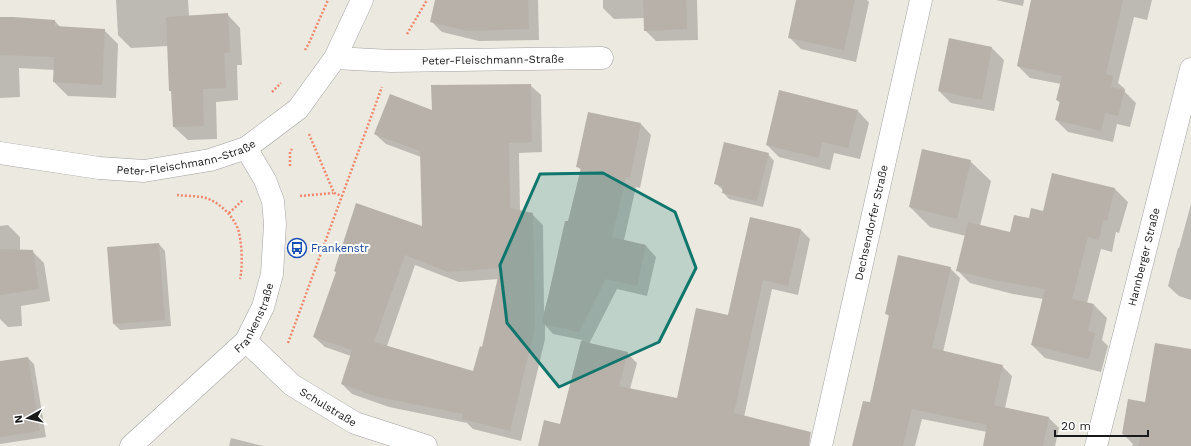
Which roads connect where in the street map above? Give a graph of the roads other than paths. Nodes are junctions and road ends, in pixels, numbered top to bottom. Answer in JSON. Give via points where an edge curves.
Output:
{"nodes":[{"id":1,"x":362,"y":0,"type":"edge"},
{"id":2,"x":921,"y":0,"type":"edge"},
{"id":3,"x":336,"y":58,"type":"junction"},
{"id":4,"x":602,"y":58,"type":"dead end"},
{"id":5,"x":1191,"y":69,"type":"edge"},
{"id":6,"x":246,"y":148,"type":"junction"},
{"id":7,"x":0,"y":153,"type":"edge"},
{"id":8,"x":246,"y":341,"type":"junction"},
{"id":9,"x":130,"y":446,"type":"edge"},
{"id":10,"x":426,"y":446,"type":"edge"},
{"id":11,"x":821,"y":446,"type":"edge"},
{"id":12,"x":1096,"y":446,"type":"edge"}],
"edges":[{"from":1,"to":3,"type":"street","name":"Peter-Fleischmann-Straße"},
{"from":2,"to":11,"type":"street","name":"Dechsendorfer Straße"},
{"from":3,"to":4,"type":"street","name":"Peter-Fleischmann-Straße","via":[[391,61]]},
{"from":3,"to":6,"type":"street","name":"Peter-Fleischmann-Straße","via":[[298,109]]},
{"from":5,"to":12,"type":"street","name":"Hannberger Straße"},
{"from":6,"to":7,"type":"street","name":"Peter-Fleischmann-Straße","via":[[210,160],[144,171],[99,168]]},
{"from":6,"to":8,"type":"street","name":"Frankenstraße","via":[[265,180],[273,200],[275,224],[272,274],[263,307]]},
{"from":8,"to":9,"type":"street","name":"Frankenstraße"},
{"from":8,"to":10,"type":"street","name":"Schulstraße","via":[[292,385],[355,422]]}]}
